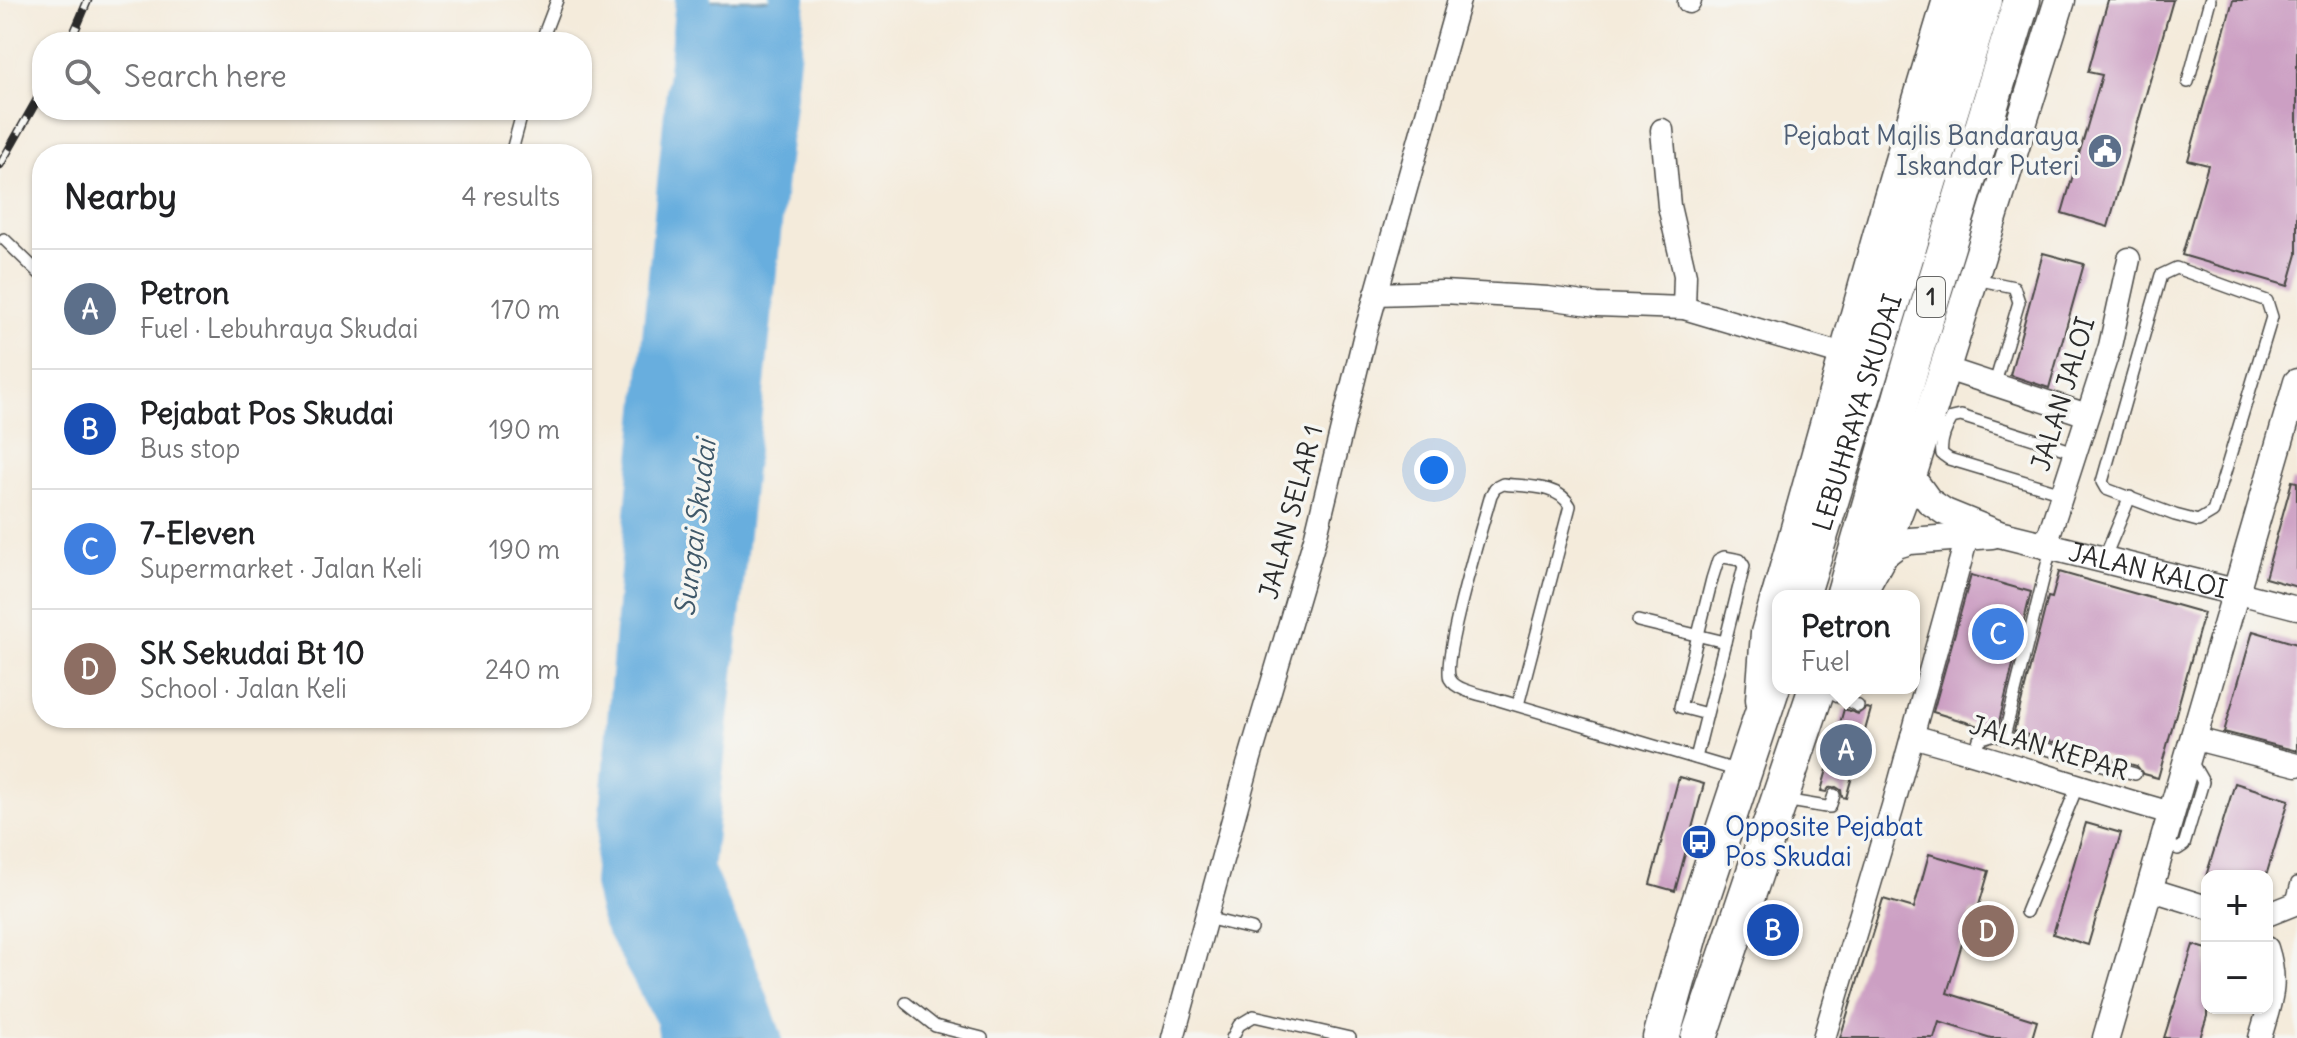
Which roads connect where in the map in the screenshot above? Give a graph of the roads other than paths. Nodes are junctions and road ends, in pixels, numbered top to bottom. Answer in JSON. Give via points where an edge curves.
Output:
{"nodes":[{"id":1,"x":557,"y":0,"type":"edge"},
{"id":2,"x":1459,"y":0,"type":"edge"},
{"id":3,"x":1950,"y":0,"type":"edge"},
{"id":4,"x":1969,"y":0,"type":"edge"},
{"id":5,"x":1984,"y":0,"type":"edge"},
{"id":6,"x":2022,"y":0,"type":"edge"},
{"id":7,"x":2060,"y":0,"type":"edge"},
{"id":8,"x":2210,"y":0,"type":"edge"},
{"id":9,"x":545,"y":32,"type":"edge"},
{"id":10,"x":2188,"y":82,"type":"dead end"},
{"id":11,"x":520,"y":120,"type":"edge"},
{"id":12,"x":1662,"y":130,"type":"dead end"},
{"id":13,"x":514,"y":144,"type":"edge"},
{"id":14,"x":1934,"y":161,"type":"junction"},
{"id":15,"x":4,"y":239,"type":"dead end"},
{"id":16,"x":2129,"y":259,"type":"dead end"},
{"id":17,"x":32,"y":270,"type":"edge"},
{"id":18,"x":1973,"y":279,"type":"junction"},
{"id":19,"x":1376,"y":294,"type":"junction"},
{"id":20,"x":1684,"y":308,"type":"junction"},
{"id":21,"x":1847,"y":356,"type":"junction"},
{"id":22,"x":1944,"y":368,"type":"junction"},
{"id":23,"x":2297,"y":382,"type":"edge"},
{"id":24,"x":1995,"y":383,"type":"junction"},
{"id":25,"x":2087,"y":415,"type":"junction"},
{"id":26,"x":2075,"y":452,"type":"junction"},
{"id":27,"x":1911,"y":476,"type":"junction"},
{"id":28,"x":2062,"y":493,"type":"junction"},
{"id":29,"x":2130,"y":497,"type":"junction"},
{"id":30,"x":1999,"y":534,"type":"junction"},
{"id":31,"x":1967,"y":537,"type":"junction"},
{"id":32,"x":2049,"y":544,"type":"junction"},
{"id":33,"x":1880,"y":558,"type":"junction"},
{"id":34,"x":2104,"y":559,"type":"junction"},
{"id":35,"x":1780,"y":590,"type":"edge"},
{"id":36,"x":1803,"y":590,"type":"edge"},
{"id":37,"x":1846,"y":590,"type":"edge"},
{"id":38,"x":1862,"y":590,"type":"edge"},
{"id":39,"x":2235,"y":592,"type":"junction"},
{"id":40,"x":2297,"y":608,"type":"edge"},
{"id":41,"x":1772,"y":619,"type":"edge"},
{"id":42,"x":1638,"y":621,"type":"dead end"},
{"id":43,"x":1698,"y":634,"type":"junction"},
{"id":44,"x":1725,"y":642,"type":"junction"},
{"id":45,"x":1772,"y":686,"type":"edge"},
{"id":46,"x":1818,"y":694,"type":"edge"},
{"id":47,"x":1835,"y":694,"type":"edge"},
{"id":48,"x":1518,"y":705,"type":"junction"},
{"id":49,"x":1858,"y":706,"type":"dead end"},
{"id":50,"x":1707,"y":714,"type":"junction"},
{"id":51,"x":1761,"y":719,"type":"junction"},
{"id":52,"x":1912,"y":736,"type":"junction"},
{"id":53,"x":2004,"y":737,"type":"junction"},
{"id":54,"x":2189,"y":749,"type":"junction"},
{"id":55,"x":1975,"y":753,"type":"junction"},
{"id":56,"x":1696,"y":758,"type":"junction"},
{"id":57,"x":2297,"y":765,"type":"edge"},
{"id":58,"x":1743,"y":773,"type":"junction"},
{"id":59,"x":2135,"y":774,"type":"dead end"},
{"id":60,"x":2077,"y":787,"type":"junction"},
{"id":61,"x":1834,"y":795,"type":"dead end"},
{"id":62,"x":1781,"y":800,"type":"junction"},
{"id":63,"x":2171,"y":813,"type":"junction"},
{"id":64,"x":2163,"y":842,"type":"junction"},
{"id":65,"x":2297,"y":883,"type":"edge"},
{"id":66,"x":2149,"y":889,"type":"junction"},
{"id":67,"x":2294,"y":904,"type":"edge"},
{"id":68,"x":2201,"y":905,"type":"edge"},
{"id":69,"x":2026,"y":912,"type":"dead end"},
{"id":70,"x":2273,"y":913,"type":"edge"},
{"id":71,"x":1206,"y":918,"type":"junction"},
{"id":72,"x":1252,"y":929,"type":"dead end"},
{"id":73,"x":2273,"y":967,"type":"edge"},
{"id":74,"x":2273,"y":991,"type":"edge"},
{"id":75,"x":906,"y":1003,"type":"dead end"},
{"id":76,"x":2267,"y":1014,"type":"edge"},
{"id":77,"x":1324,"y":1034,"type":"edge"},
{"id":78,"x":982,"y":1038,"type":"edge"},
{"id":79,"x":1173,"y":1038,"type":"edge"},
{"id":80,"x":1232,"y":1038,"type":"edge"},
{"id":81,"x":1350,"y":1038,"type":"edge"},
{"id":82,"x":1661,"y":1038,"type":"edge"},
{"id":83,"x":1699,"y":1038,"type":"edge"},
{"id":84,"x":1824,"y":1038,"type":"edge"},
{"id":85,"x":2106,"y":1038,"type":"edge"},
{"id":86,"x":2260,"y":1038,"type":"edge"}],
"edges":[{"from":1,"to":9,"type":"lane"},
{"from":2,"to":19,"type":"street","name":"JALAN SELAR 1"},
{"from":3,"to":21,"type":"main road"},
{"from":4,"to":14,"type":"highway"},
{"from":5,"to":14,"type":"highway","name":"LEBUHRAYA SKUDAI","number":"1"},
{"from":6,"to":37,"type":"highway","name":"LEBUHRAYA SKUDAI","number":"1"},
{"from":7,"to":18,"type":"main road"},
{"from":8,"to":10,"type":"lane"},
{"from":11,"to":13,"type":"lane"},
{"from":12,"to":20,"type":"street","via":[[1669,206],[1685,275]]},
{"from":14,"to":36,"type":"highway","name":"LEBUHRAYA SKUDAI","number":"1"},
{"from":15,"to":17,"type":"lane"},
{"from":16,"to":25,"type":"street","name":"JALAN JALOI","via":[[2110,346]]},
{"from":18,"to":22,"type":"main road"},
{"from":18,"to":24,"type":"lane","via":[[2014,287],[2018,294]]},
{"from":19,"to":20,"type":"street","via":[[1468,293]]},
{"from":19,"to":71,"type":"street","name":"JALAN SELAR 1","via":[[1320,521]]},
{"from":20,"to":21,"type":"street"},
{"from":21,"to":35,"type":"main road"},
{"from":22,"to":24,"type":"street"},
{"from":22,"to":27,"type":"main road"},
{"from":23,"to":39,"type":"street"},
{"from":24,"to":25,"type":"street"},
{"from":25,"to":26,"type":"street","name":"JALAN JALOI"},
{"from":26,"to":28,"type":"street","name":"JALAN JALOI"},
{"from":26,"to":28,"type":"lane","via":[[1961,416],[1952,418],[1941,447],[1949,459]]},
{"from":27,"to":30,"type":"street","name":"JALAN KALOI","via":[[1929,501],[1945,512]]},
{"from":27,"to":33,"type":"main road"},
{"from":28,"to":32,"type":"street","name":"JALAN JALOI"},
{"from":29,"to":29,"type":"lane","via":[[2198,521],[2213,512],[2272,317],[2267,301],[2176,268],[2161,275],[2102,482],[2106,489]]},
{"from":29,"to":34,"type":"lane"},
{"from":30,"to":31,"type":"street","name":"JALAN KALOI"},
{"from":30,"to":32,"type":"street","name":"JALAN KALOI"},
{"from":31,"to":33,"type":"street","name":"JALAN KALOI","via":[[1910,541]]},
{"from":31,"to":52,"type":"street"},
{"from":32,"to":34,"type":"street","name":"JALAN KALOI"},
{"from":32,"to":53,"type":"lane"},
{"from":33,"to":38,"type":"main road"},
{"from":34,"to":39,"type":"street","name":"JALAN KALOI"},
{"from":39,"to":40,"type":"street","name":"JALAN KALOI"},
{"from":39,"to":54,"type":"street"},
{"from":41,"to":51,"type":"main road"},
{"from":42,"to":43,"type":"lane"},
{"from":43,"to":44,"type":"lane"},
{"from":43,"to":44,"type":"lane","via":[[1718,560],[1740,560],[1744,566]]},
{"from":43,"to":50,"type":"lane","via":[[1680,707]]},
{"from":44,"to":50,"type":"lane"},
{"from":45,"to":51,"type":"highway"},
{"from":46,"to":62,"type":"highway"},
{"from":47,"to":49,"type":"lane"},
{"from":48,"to":48,"type":"lane","via":[[1455,686],[1448,668],[1491,495],[1503,484],[1556,491],[1570,506]]},
{"from":48,"to":56,"type":"lane"},
{"from":50,"to":56,"type":"lane"},
{"from":51,"to":58,"type":"highway"},
{"from":52,"to":55,"type":"street","name":"JALAN KEPAR"},
{"from":52,"to":84,"type":"street"},
{"from":53,"to":55,"type":"lane","via":[[1979,739]]},
{"from":53,"to":59,"type":"lane"},
{"from":54,"to":57,"type":"street"},
{"from":54,"to":63,"type":"street"},
{"from":54,"to":64,"type":"lane","via":[[2203,782],[2184,845],[2178,849]]},
{"from":55,"to":60,"type":"street","name":"JALAN KEPAR"},
{"from":56,"to":58,"type":"lane"},
{"from":58,"to":82,"type":"highway"},
{"from":60,"to":63,"type":"street","name":"JALAN KEPAR"},
{"from":60,"to":69,"type":"lane"},
{"from":61,"to":62,"type":"lane","via":[[1830,807]]},
{"from":62,"to":83,"type":"highway"},
{"from":63,"to":64,"type":"street"},
{"from":64,"to":66,"type":"street"},
{"from":65,"to":67,"type":"lane"},
{"from":66,"to":68,"type":"street"},
{"from":66,"to":85,"type":"street"},
{"from":67,"to":70,"type":"street"},
{"from":71,"to":72,"type":"lane"},
{"from":71,"to":79,"type":"street","name":"JALAN SELAR 1"},
{"from":73,"to":74,"type":"street"},
{"from":75,"to":78,"type":"lane","via":[[935,1026]]},
{"from":76,"to":86,"type":"street"},
{"from":77,"to":80,"type":"lane","via":[[1254,1016],[1239,1025]]},
{"from":77,"to":81,"type":"lane"}]}
